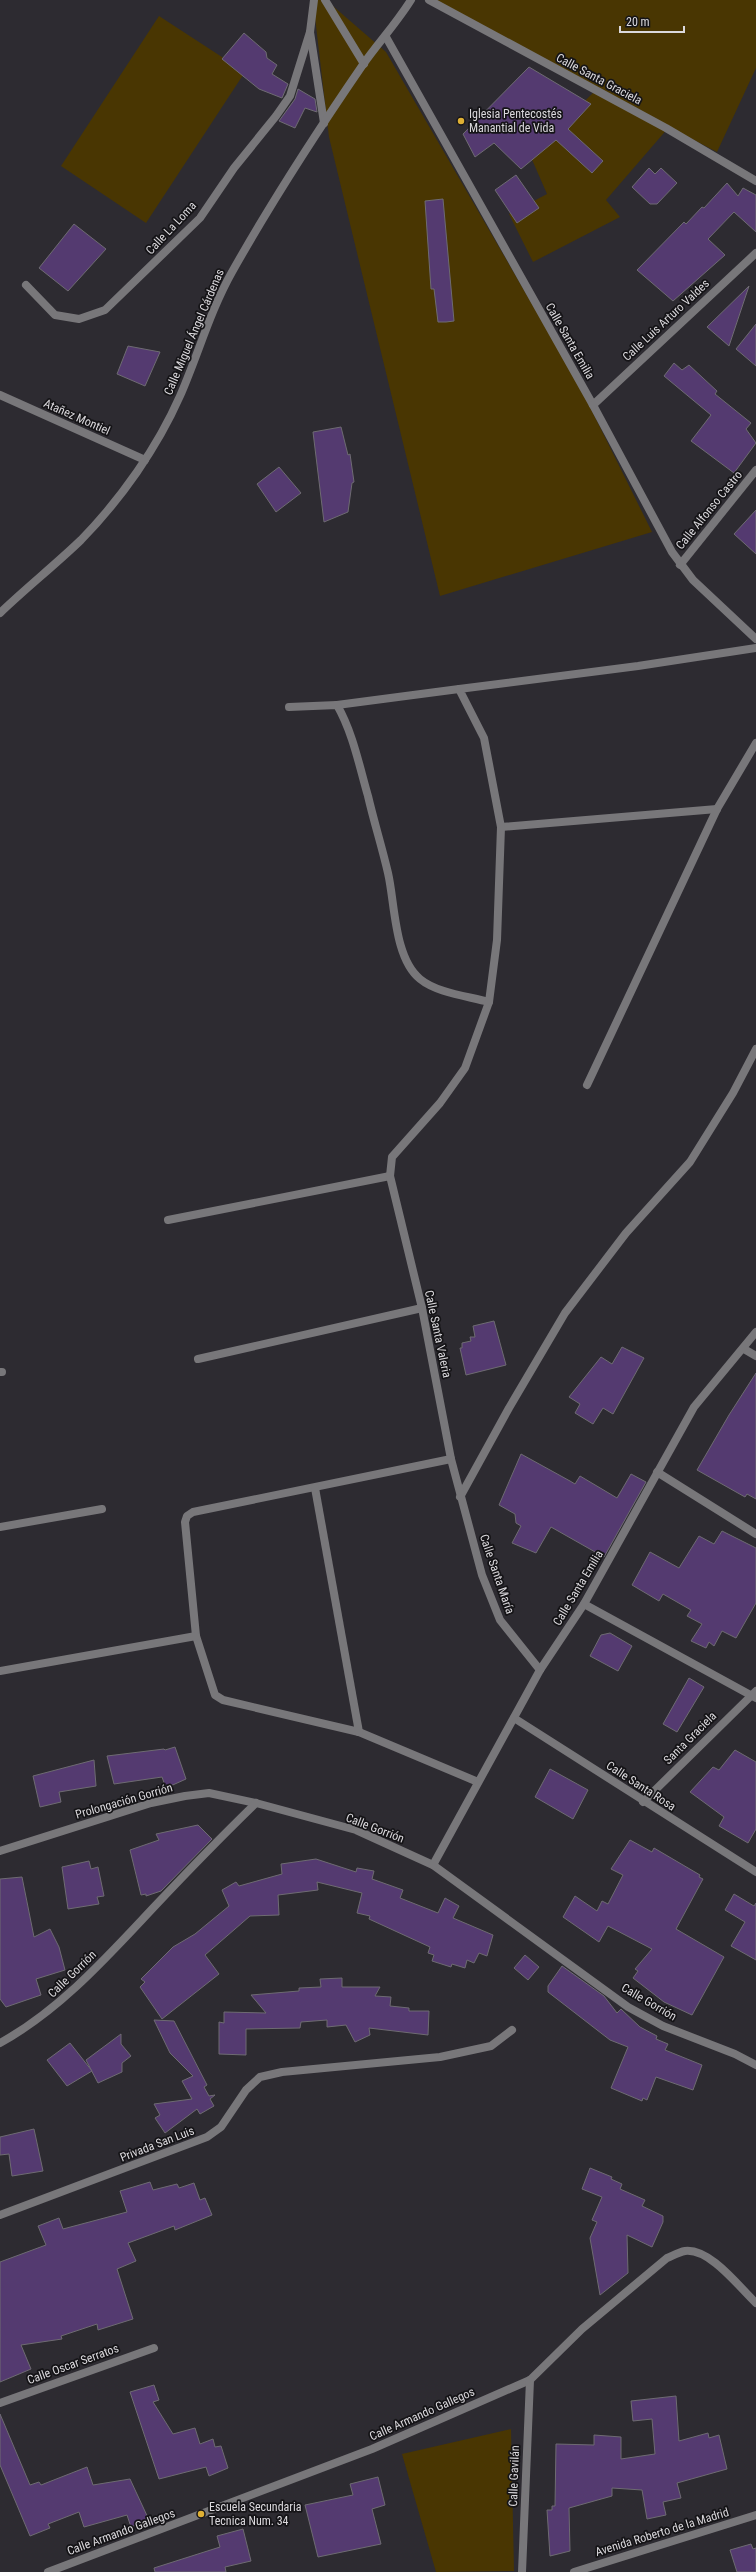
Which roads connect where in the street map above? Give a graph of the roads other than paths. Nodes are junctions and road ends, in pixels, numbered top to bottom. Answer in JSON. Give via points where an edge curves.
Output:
{"nodes":[{"id":1,"x":314,"y":0,"type":"edge"},
{"id":2,"x":325,"y":0,"type":"edge"},
{"id":3,"x":411,"y":0,"type":"edge"},
{"id":4,"x":429,"y":0,"type":"edge"},
{"id":5,"x":310,"y":32,"type":"junction"},
{"id":6,"x":386,"y":37,"type":"junction"},
{"id":7,"x":364,"y":64,"type":"junction"},
{"id":8,"x":324,"y":123,"type":"junction"},
{"id":9,"x":756,"y":181,"type":"edge"},
{"id":10,"x":756,"y":253,"type":"edge"},
{"id":11,"x":26,"y":285,"type":"dead end"},
{"id":12,"x":0,"y":395,"type":"edge"},
{"id":13,"x":592,"y":404,"type":"junction"},
{"id":14,"x":145,"y":460,"type":"junction"},
{"id":15,"x":756,"y":470,"type":"edge"},
{"id":16,"x":680,"y":565,"type":"junction"},
{"id":17,"x":0,"y":612,"type":"edge"},
{"id":18,"x":756,"y":639,"type":"edge"},
{"id":19,"x":756,"y":648,"type":"edge"},
{"id":20,"x":459,"y":689,"type":"junction"},
{"id":21,"x":337,"y":704,"type":"junction"},
{"id":22,"x":289,"y":707,"type":"dead end"},
{"id":23,"x":756,"y":743,"type":"edge"},
{"id":24,"x":716,"y":809,"type":"junction"},
{"id":25,"x":500,"y":827,"type":"junction"},
{"id":26,"x":489,"y":1002,"type":"junction"},
{"id":27,"x":756,"y":1049,"type":"edge"},
{"id":28,"x":587,"y":1085,"type":"dead end"},
{"id":29,"x":390,"y":1176,"type":"junction"},
{"id":30,"x":168,"y":1220,"type":"dead end"},
{"id":31,"x":422,"y":1308,"type":"junction"},
{"id":32,"x":756,"y":1332,"type":"edge"},
{"id":33,"x":744,"y":1349,"type":"junction"},
{"id":34,"x":756,"y":1356,"type":"edge"},
{"id":35,"x":198,"y":1359,"type":"dead end"},
{"id":36,"x":451,"y":1459,"type":"junction"},
{"id":37,"x":657,"y":1472,"type":"junction"},
{"id":38,"x":315,"y":1488,"type":"junction"},
{"id":39,"x":460,"y":1497,"type":"junction"},
{"id":40,"x":102,"y":1509,"type":"dead end"},
{"id":41,"x":0,"y":1527,"type":"edge"},
{"id":42,"x":756,"y":1534,"type":"edge"},
{"id":43,"x":584,"y":1604,"type":"junction"},
{"id":44,"x":196,"y":1636,"type":"junction"},
{"id":45,"x":540,"y":1670,"type":"junction"},
{"id":46,"x":0,"y":1671,"type":"edge"},
{"id":47,"x":754,"y":1695,"type":"edge"},
{"id":48,"x":514,"y":1718,"type":"junction"},
{"id":49,"x":359,"y":1732,"type":"junction"},
{"id":50,"x":478,"y":1782,"type":"junction"},
{"id":51,"x":643,"y":1802,"type":"junction"},
{"id":52,"x":256,"y":1803,"type":"junction"},
{"id":53,"x":0,"y":1851,"type":"edge"},
{"id":54,"x":433,"y":1865,"type":"junction"},
{"id":55,"x":756,"y":1872,"type":"edge"},
{"id":56,"x":512,"y":2030,"type":"dead end"},
{"id":57,"x":0,"y":2043,"type":"edge"},
{"id":58,"x":756,"y":2065,"type":"edge"},
{"id":59,"x":0,"y":2215,"type":"edge"},
{"id":60,"x":756,"y":2303,"type":"edge"},
{"id":61,"x":154,"y":2348,"type":"dead end"},
{"id":62,"x":530,"y":2380,"type":"junction"},
{"id":63,"x":0,"y":2403,"type":"edge"},
{"id":64,"x":756,"y":2515,"type":"edge"},
{"id":65,"x":48,"y":2572,"type":"edge"},
{"id":66,"x":522,"y":2572,"type":"edge"},
{"id":67,"x":574,"y":2572,"type":"edge"}],
"edges":[{"from":1,"to":5,"type":"street"},
{"from":2,"to":7,"type":"street"},
{"from":3,"to":6,"type":"street","name":"Calle Miguel Ángel Cárdenas"},
{"from":4,"to":9,"type":"street","name":"Calle Santa Graciela","via":[[666,128]]},
{"from":5,"to":8,"type":"street"},
{"from":5,"to":11,"type":"street","name":"Calle La Loma","via":[[290,96],[276,116],[234,168],[200,218],[105,310],[79,319],[55,315]]},
{"from":6,"to":7,"type":"street","name":"Calle Miguel Ángel Cárdenas"},
{"from":6,"to":13,"type":"street","name":"Calle Santa Emilia"},
{"from":7,"to":8,"type":"street","name":"Calle Miguel Ángel Cárdenas"},
{"from":8,"to":14,"type":"street","name":"Calle Miguel Ángel Cárdenas","via":[[231,273],[180,396]]},
{"from":10,"to":13,"type":"street","name":"Calle Luis Arturo Valdes"},
{"from":12,"to":14,"type":"street","name":"Atañez Montiel"},
{"from":13,"to":16,"type":"street","name":"Calle Santa Emilia"},
{"from":14,"to":17,"type":"street","name":"Calle Miguel Ángel Cárdenas","via":[[113,504],[80,540]]},
{"from":15,"to":16,"type":"street","name":"Calle Alfonso Castro"},
{"from":16,"to":18,"type":"street","name":"Calle Santa Emilia"},
{"from":19,"to":20,"type":"street"},
{"from":20,"to":21,"type":"street"},
{"from":20,"to":25,"type":"street","via":[[484,738]]},
{"from":21,"to":22,"type":"street"},
{"from":21,"to":26,"type":"street","via":[[352,736],[388,873],[401,947],[409,966],[419,979],[432,986]]},
{"from":23,"to":24,"type":"street"},
{"from":24,"to":25,"type":"street"},
{"from":24,"to":28,"type":"street"},
{"from":25,"to":26,"type":"street","via":[[497,940]]},
{"from":26,"to":29,"type":"street","via":[[465,1068],[440,1103],[392,1157]]},
{"from":27,"to":39,"type":"street","via":[[733,1093],[690,1162],[626,1233],[565,1314]]},
{"from":29,"to":30,"type":"street"},
{"from":29,"to":31,"type":"street","name":"Calle Santa Valeria"},
{"from":31,"to":35,"type":"street"},
{"from":31,"to":36,"type":"street","name":"Calle Santa Valeria"},
{"from":32,"to":33,"type":"street","name":"Calle Santa Emilia"},
{"from":33,"to":34,"type":"street"},
{"from":33,"to":37,"type":"street","name":"Calle Santa Emilia","via":[[694,1407]]},
{"from":36,"to":38,"type":"street"},
{"from":36,"to":39,"type":"street","name":"Calle Santa Valeria"},
{"from":37,"to":42,"type":"street"},
{"from":37,"to":43,"type":"street","name":"Calle Santa Emilia"},
{"from":38,"to":44,"type":"street","via":[[193,1512],[187,1516],[185,1522]]},
{"from":38,"to":49,"type":"street"},
{"from":39,"to":45,"type":"street","name":"Calle Santa María","via":[[482,1575],[500,1620]]},
{"from":40,"to":41,"type":"street"},
{"from":43,"to":45,"type":"street","name":"Calle Santa Emilia"},
{"from":43,"to":47,"type":"street"},
{"from":44,"to":46,"type":"street"},
{"from":44,"to":49,"type":"street","via":[[215,1695],[223,1700]]},
{"from":45,"to":48,"type":"street","name":"Calle Santa Emilia"},
{"from":47,"to":51,"type":"street","name":"Santa Graciela"},
{"from":48,"to":50,"type":"street","name":"Calle Santa Emilia"},
{"from":48,"to":51,"type":"street","name":"Calle Santa Rosa"},
{"from":49,"to":50,"type":"street"},
{"from":50,"to":54,"type":"street","name":"Calle Santa Emilia"},
{"from":51,"to":55,"type":"street","name":"Calle Santa Rosa"},
{"from":52,"to":53,"type":"street","name":"Prolongación Gorrión","via":[[209,1793],[185,1796],[151,1803]]},
{"from":52,"to":54,"type":"street","name":"Calle Gorrión","via":[[356,1830]]},
{"from":52,"to":57,"type":"street","name":"Calle Gorrión","via":[[49,2012]]},
{"from":54,"to":58,"type":"street","name":"Calle Gorrión","via":[[628,2007],[663,2026],[736,2054]]},
{"from":56,"to":59,"type":"street","name":"Privada San Luis","via":[[491,2046],[468,2051],[282,2072],[260,2077],[246,2090],[221,2127],[207,2137]]},
{"from":60,"to":62,"type":"street","name":"Calle Armando Gallegos","via":[[709,2257],[684,2251],[667,2258],[582,2329]]},
{"from":61,"to":63,"type":"street","name":"Calle Oscar Serratos"},
{"from":62,"to":65,"type":"street","name":"Calle Armando Gallegos","via":[[372,2449]]},
{"from":62,"to":66,"type":"street","name":"Calle Gavilán"},
{"from":64,"to":67,"type":"street","name":"Avenida Roberto de la Madrid"}]}
